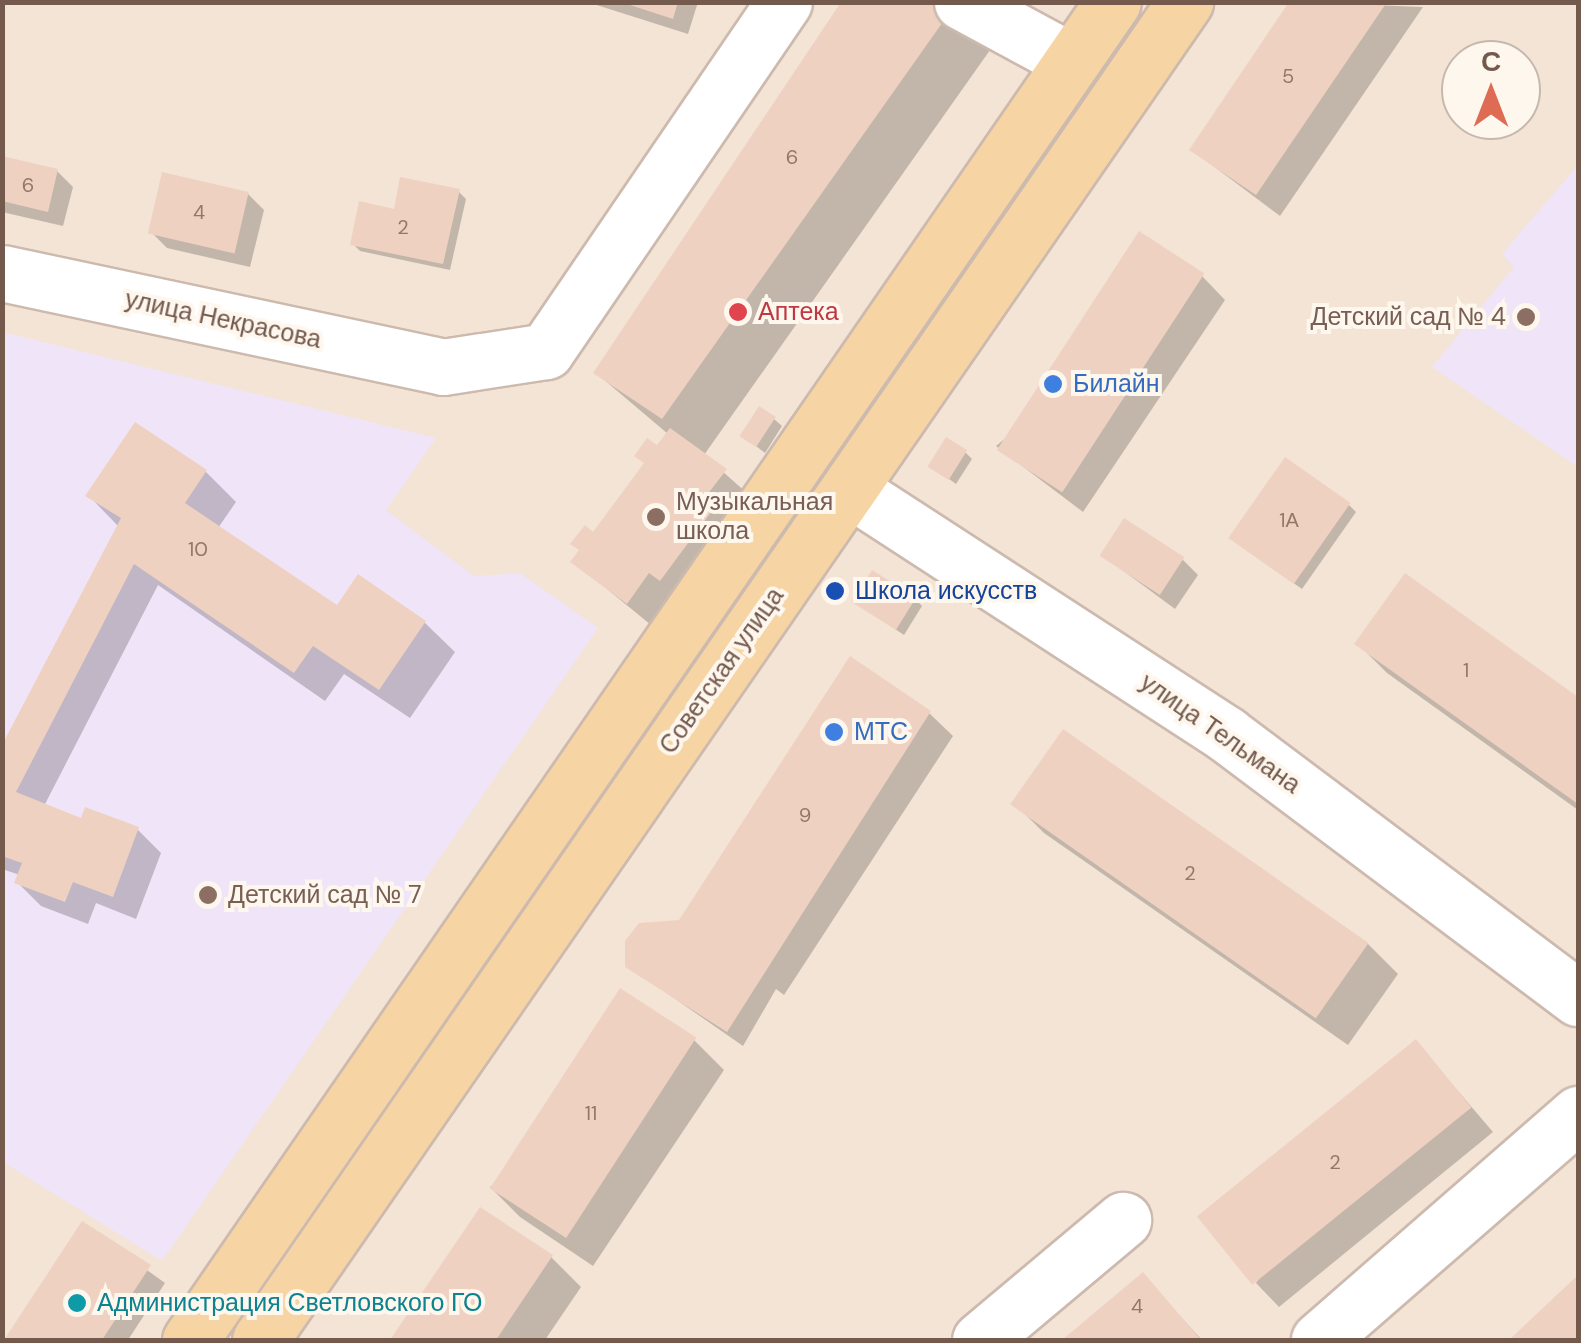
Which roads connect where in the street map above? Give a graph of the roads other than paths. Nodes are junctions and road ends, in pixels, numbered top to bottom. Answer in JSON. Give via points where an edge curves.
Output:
{"nodes":[{"id":1,"x":784,"y":2,"type":"edge"},
{"id":2,"x":962,"y":2,"type":"edge"},
{"id":3,"x":1113,"y":2,"type":"edge"},
{"id":4,"x":1185,"y":2,"type":"edge"},
{"id":5,"x":1072,"y":62,"type":"junction"},
{"id":6,"x":2,"y":273,"type":"edge"},
{"id":7,"x":849,"y":489,"type":"junction"},
{"id":8,"x":1578,"y":998,"type":"edge"},
{"id":9,"x":1578,"y":1114,"type":"edge"},
{"id":10,"x":1123,"y":1220,"type":"dead end"},
{"id":11,"x":190,"y":1340,"type":"edge"},
{"id":12,"x":260,"y":1340,"type":"edge"},
{"id":13,"x":980,"y":1340,"type":"edge"},
{"id":14,"x":1320,"y":1340,"type":"edge"}],
"edges":[{"from":1,"to":6,"type":"street","name":"улица Некрасова","via":[[546,350],[443,366]]},
{"from":2,"to":5,"type":"street"},
{"from":3,"to":5,"type":"main road"},
{"from":4,"to":7,"type":"main road","name":"Советская улица"},
{"from":5,"to":11,"type":"main road"},
{"from":7,"to":8,"type":"street","name":"улица Тельмана","via":[[1226,734]]},
{"from":7,"to":12,"type":"main road","name":"Советская улица"},
{"from":9,"to":14,"type":"street"},
{"from":10,"to":13,"type":"street"}]}
